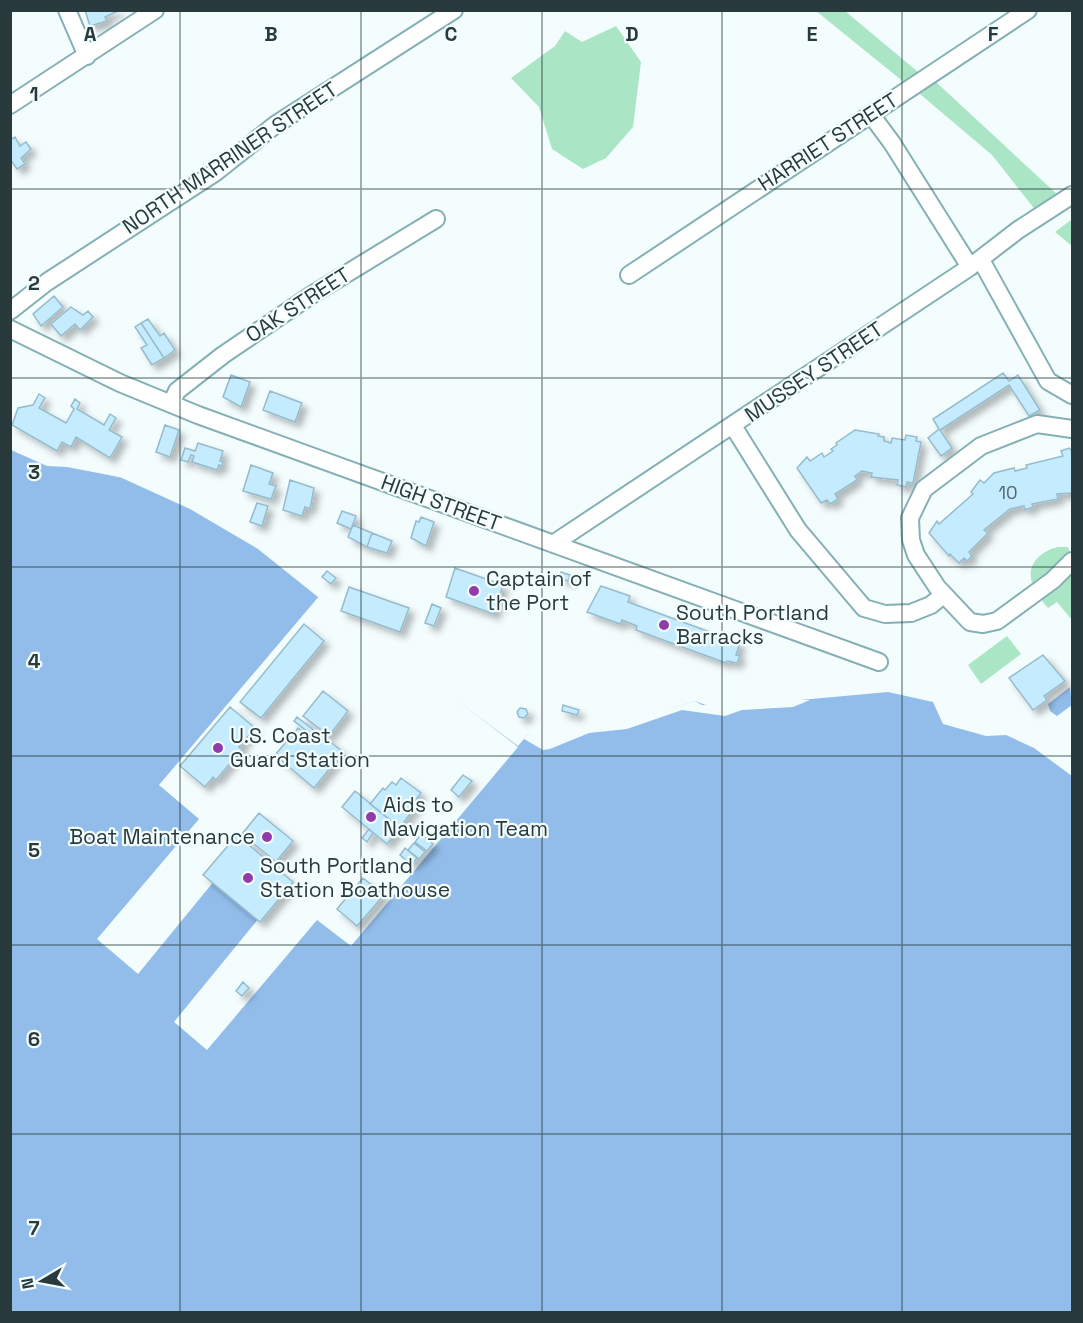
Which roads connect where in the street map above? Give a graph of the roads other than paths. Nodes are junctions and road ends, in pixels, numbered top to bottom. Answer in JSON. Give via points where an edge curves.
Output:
{"nodes":[{"id":1,"x":67,"y":10,"type":"edge"},
{"id":2,"x":155,"y":10,"type":"edge"},
{"id":3,"x":453,"y":10,"type":"edge"},
{"id":4,"x":1028,"y":10,"type":"edge"},
{"id":5,"x":87,"y":56,"type":"junction"},
{"id":6,"x":10,"y":105,"type":"edge"},
{"id":7,"x":872,"y":116,"type":"junction"},
{"id":8,"x":1072,"y":195,"type":"edge"},
{"id":9,"x":436,"y":219,"type":"dead end"},
{"id":10,"x":976,"y":264,"type":"junction"},
{"id":11,"x":628,"y":275,"type":"dead end"},
{"id":12,"x":10,"y":311,"type":"edge"},
{"id":13,"x":10,"y":329,"type":"edge"},
{"id":14,"x":1072,"y":395,"type":"edge"},
{"id":15,"x":171,"y":404,"type":"junction"},
{"id":16,"x":733,"y":426,"type":"junction"},
{"id":17,"x":1072,"y":429,"type":"edge"},
{"id":18,"x":553,"y":544,"type":"junction"},
{"id":19,"x":1072,"y":561,"type":"edge"},
{"id":20,"x":943,"y":595,"type":"junction"},
{"id":21,"x":879,"y":662,"type":"dead end"}],
"edges":[{"from":1,"to":5,"type":"street"},
{"from":2,"to":5,"type":"street"},
{"from":3,"to":12,"type":"street","name":"NORTH MARRINER STREET","via":[[275,125],[216,172],[46,282]]},
{"from":4,"to":7,"type":"street","name":"HARRIET STREET"},
{"from":5,"to":6,"type":"street"},
{"from":7,"to":10,"type":"street"},
{"from":7,"to":11,"type":"street","name":"HARRIET STREET"},
{"from":8,"to":10,"type":"street","name":"MUSSEY STREET","via":[[1018,230]]},
{"from":9,"to":15,"type":"street","name":"OAK STREET","via":[[223,355],[177,391]]},
{"from":10,"to":14,"type":"street","via":[[1048,381]]},
{"from":10,"to":16,"type":"street","name":"MUSSEY STREET"},
{"from":13,"to":15,"type":"street","name":"HIGH STREET"},
{"from":15,"to":18,"type":"street","name":"HIGH STREET"},
{"from":16,"to":18,"type":"street","name":"MUSSEY STREET"},
{"from":16,"to":20,"type":"street","via":[[798,530],[864,608],[885,614],[910,613],[931,605]]},
{"from":17,"to":20,"type":"street","via":[[1037,424],[1004,435],[981,446],[924,489],[910,518],[911,540],[916,555]]},
{"from":18,"to":21,"type":"street","name":"HIGH STREET"},
{"from":19,"to":20,"type":"street","via":[[997,621],[970,622]]}]}
